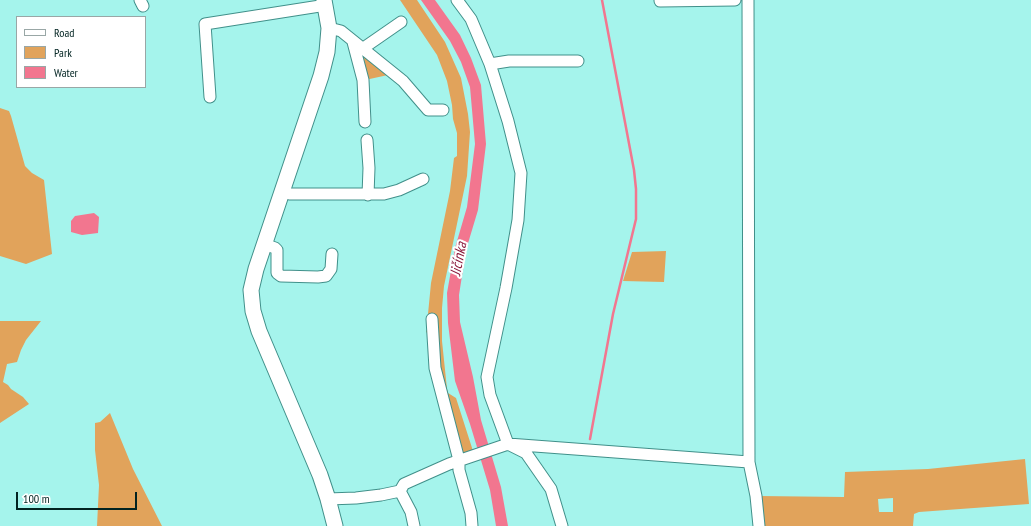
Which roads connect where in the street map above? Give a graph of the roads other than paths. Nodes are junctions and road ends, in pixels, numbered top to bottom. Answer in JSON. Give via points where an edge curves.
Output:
{"nodes":[{"id":1,"x":457,"y":0,"type":"edge"},
{"id":2,"x":735,"y":0,"type":"edge"},
{"id":3,"x":748,"y":0,"type":"edge"},
{"id":4,"x":660,"y":1,"type":"dead end"},
{"id":5,"x":325,"y":2,"type":"edge"},
{"id":6,"x":401,"y":22,"type":"dead end"},
{"id":7,"x":329,"y":28,"type":"junction"},
{"id":8,"x":354,"y":42,"type":"junction"},
{"id":9,"x":362,"y":49,"type":"junction"},
{"id":10,"x":578,"y":61,"type":"dead end"},
{"id":11,"x":490,"y":64,"type":"junction"},
{"id":12,"x":210,"y":97,"type":"dead end"},
{"id":13,"x":443,"y":110,"type":"dead end"},
{"id":14,"x":364,"y":122,"type":"dead end"},
{"id":15,"x":367,"y":140,"type":"dead end"},
{"id":16,"x":423,"y":179,"type":"dead end"},
{"id":17,"x":281,"y":191,"type":"junction"},
{"id":18,"x":368,"y":195,"type":"junction"},
{"id":19,"x":264,"y":244,"type":"junction"},
{"id":20,"x":332,"y":254,"type":"dead end"},
{"id":21,"x":432,"y":319,"type":"dead end"},
{"id":22,"x":504,"y":445,"type":"junction"},
{"id":23,"x":463,"y":459,"type":"junction"},
{"id":24,"x":749,"y":462,"type":"junction"},
{"id":25,"x":400,"y":491,"type":"junction"},
{"id":26,"x":328,"y":499,"type":"junction"},
{"id":27,"x":335,"y":526,"type":"edge"},
{"id":28,"x":414,"y":526,"type":"edge"},
{"id":29,"x":472,"y":526,"type":"edge"},
{"id":30,"x":562,"y":526,"type":"edge"},
{"id":31,"x":759,"y":526,"type":"edge"}],
"edges":[{"from":1,"to":11,"type":"street","via":[[471,19]]},
{"from":2,"to":4,"type":"street"},
{"from":3,"to":24,"type":"street"},
{"from":5,"to":7,"type":"main road"},
{"from":5,"to":12,"type":"street","via":[[205,24]]},
{"from":6,"to":9,"type":"street"},
{"from":7,"to":8,"type":"street","via":[[341,31]]},
{"from":7,"to":17,"type":"main road","via":[[321,76]]},
{"from":8,"to":9,"type":"street"},
{"from":8,"to":14,"type":"street","via":[[363,80]]},
{"from":9,"to":13,"type":"street","via":[[403,81],[428,110]]},
{"from":10,"to":11,"type":"street"},
{"from":11,"to":22,"type":"street","via":[[521,173],[518,220],[487,377]]},
{"from":15,"to":18,"type":"street","via":[[370,168]]},
{"from":16,"to":18,"type":"street","via":[[399,190]]},
{"from":17,"to":18,"type":"street","via":[[290,194]]},
{"from":17,"to":19,"type":"main road"},
{"from":19,"to":20,"type":"street","via":[[276,248],[276,273],[281,276],[326,276],[331,269]]},
{"from":19,"to":26,"type":"main road","via":[[251,290],[253,311]]},
{"from":21,"to":23,"type":"street","via":[[435,368]]},
{"from":22,"to":23,"type":"street"},
{"from":22,"to":24,"type":"street"},
{"from":22,"to":30,"type":"street","via":[[526,452],[551,489]]},
{"from":23,"to":25,"type":"street","via":[[404,484]]},
{"from":23,"to":29,"type":"street","via":[[458,470],[471,512]]},
{"from":24,"to":31,"type":"street"},
{"from":25,"to":26,"type":"street","via":[[362,498]]},
{"from":25,"to":28,"type":"street","via":[[411,512]]},
{"from":26,"to":27,"type":"main road"}]}
